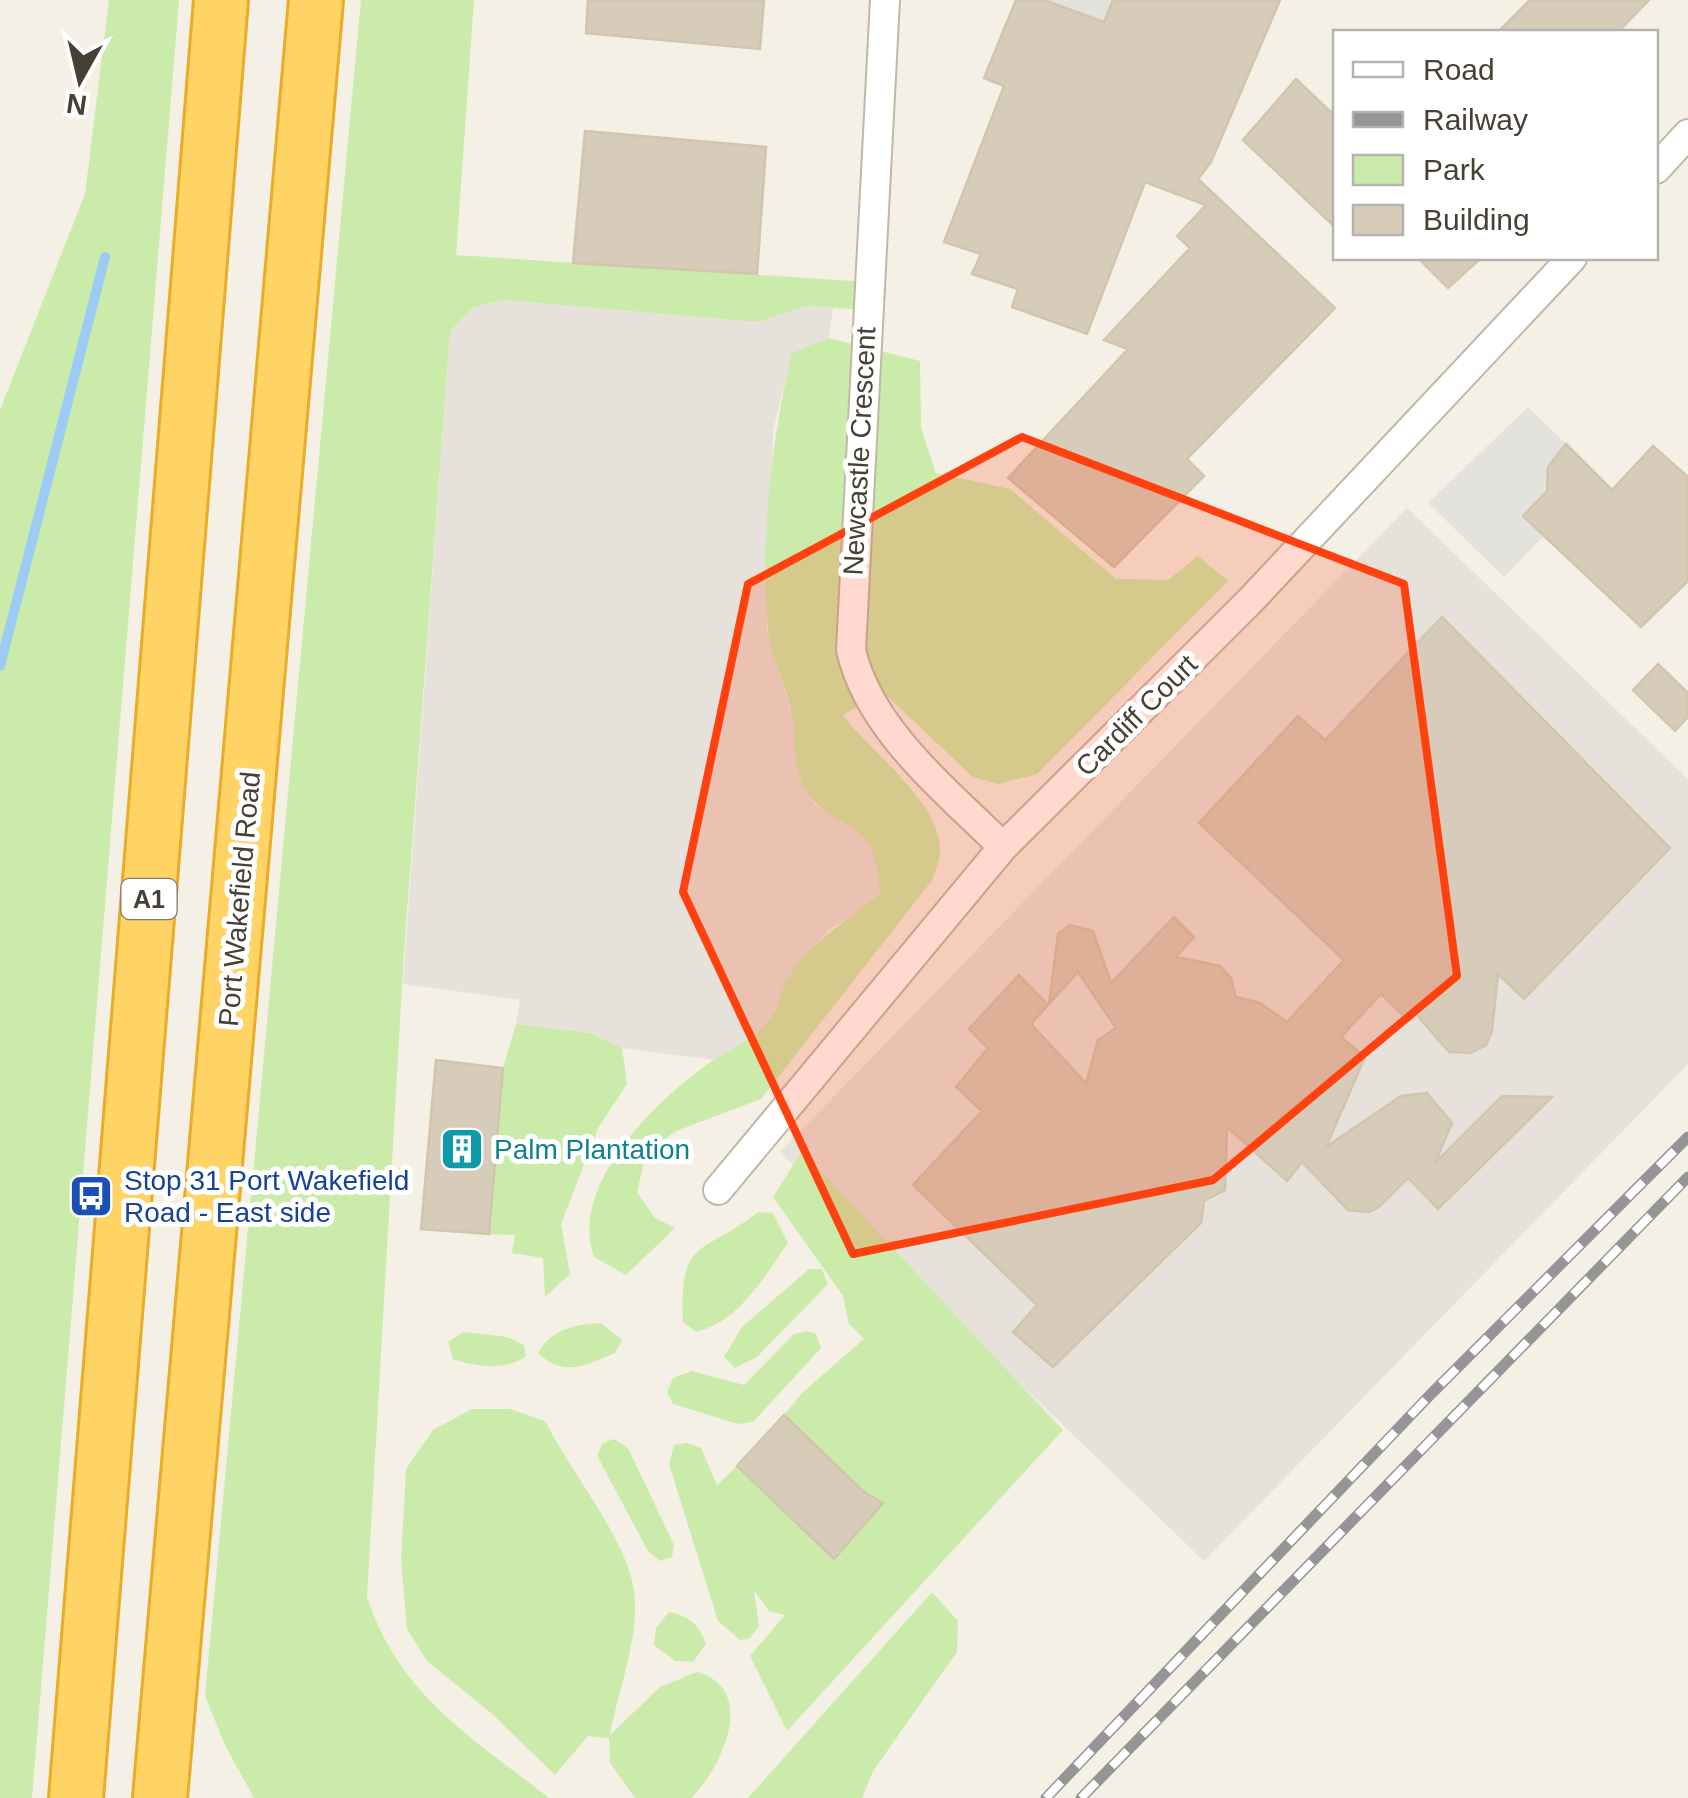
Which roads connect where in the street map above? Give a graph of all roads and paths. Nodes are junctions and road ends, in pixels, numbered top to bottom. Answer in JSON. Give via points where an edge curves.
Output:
{"nodes":[{"id":1,"x":221,"y":0,"type":"edge"},
{"id":2,"x":316,"y":0,"type":"edge"},
{"id":3,"x":885,"y":0,"type":"edge"},
{"id":4,"x":1688,"y":134,"type":"edge"},
{"id":5,"x":1658,"y":167,"type":"edge"},
{"id":6,"x":1570,"y":260,"type":"edge"},
{"id":7,"x":1003,"y":847,"type":"junction"},
{"id":8,"x":718,"y":1190,"type":"dead end"},
{"id":9,"x":76,"y":1798,"type":"edge"},
{"id":10,"x":160,"y":1798,"type":"edge"}],
"edges":[{"from":1,"to":9,"type":"highway","number":"A1"},
{"from":2,"to":10,"type":"highway","name":"Port Wakefield Road"},
{"from":3,"to":7,"type":"street","name":"Newcastle Crescent","via":[[851,650],[868,698],[910,752]]},
{"from":4,"to":5,"type":"street"},
{"from":6,"to":7,"type":"street","name":"Cardiff Court","via":[[1249,602]]},
{"from":7,"to":8,"type":"street","name":"Cardiff Court"}]}
